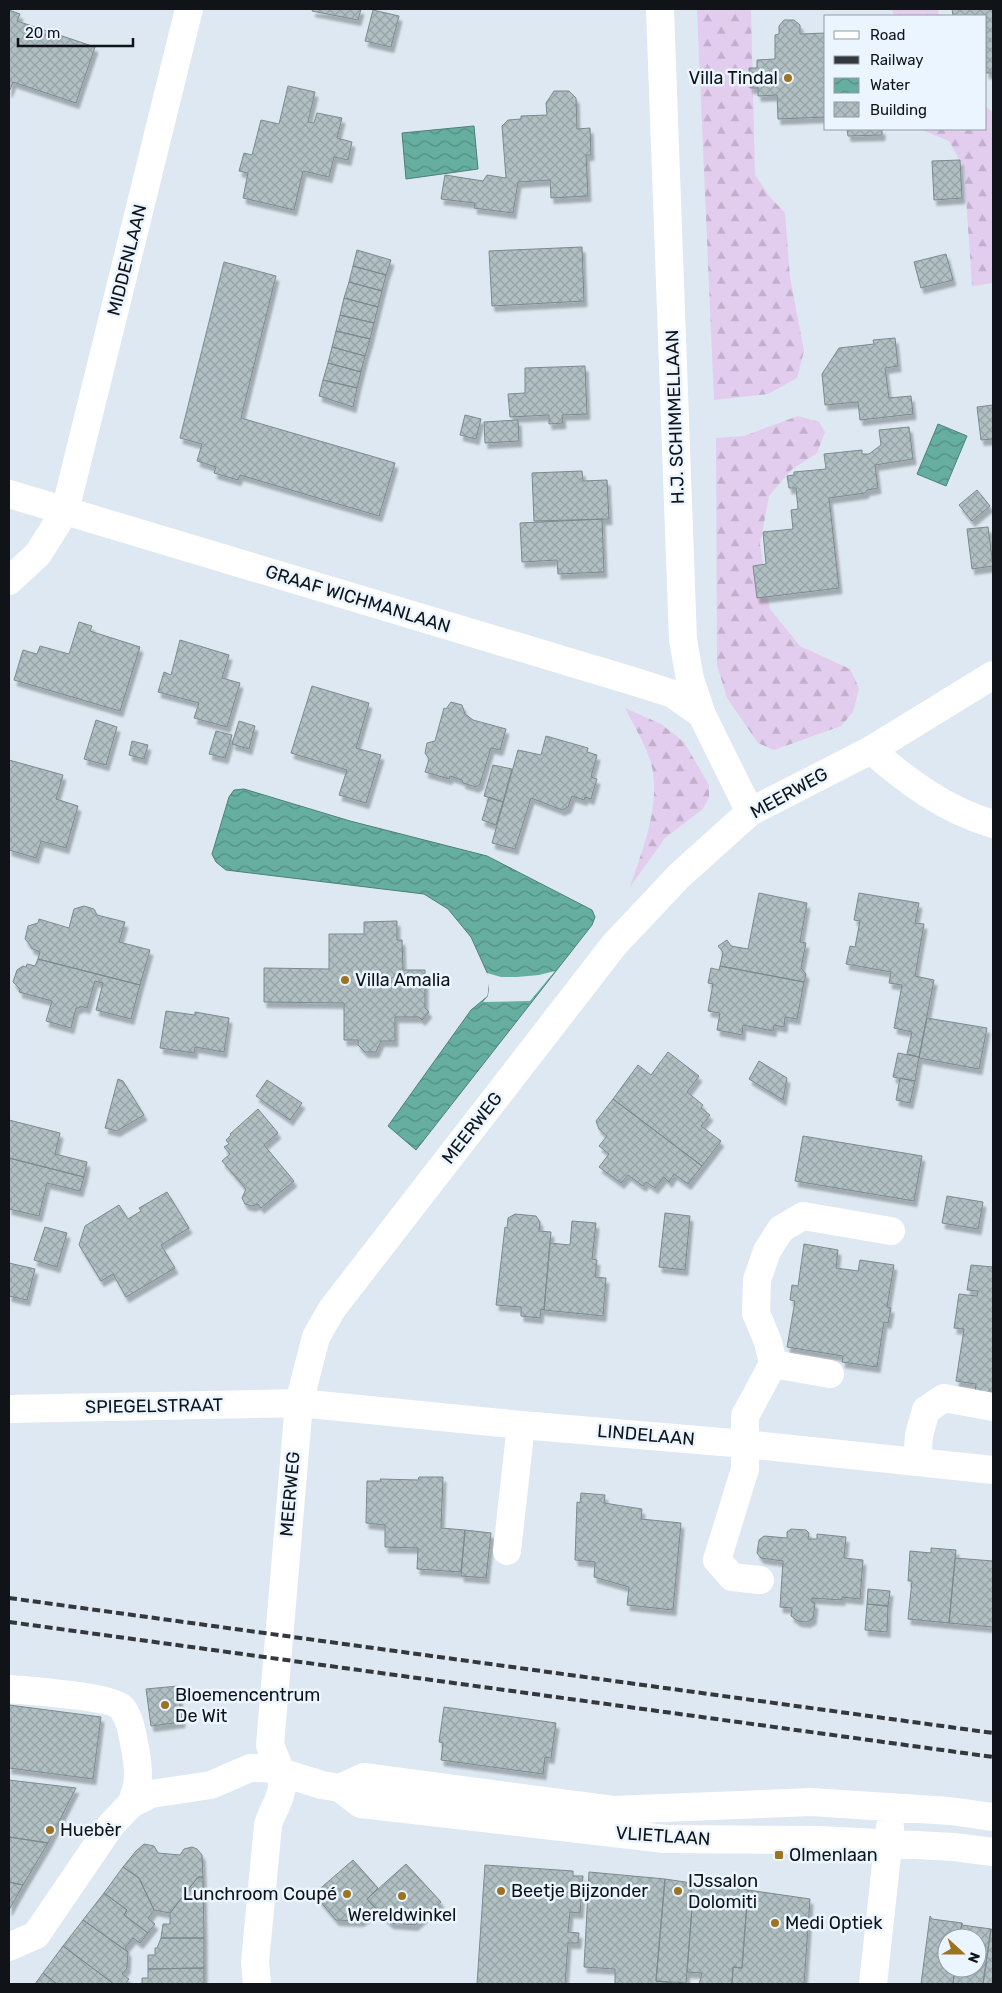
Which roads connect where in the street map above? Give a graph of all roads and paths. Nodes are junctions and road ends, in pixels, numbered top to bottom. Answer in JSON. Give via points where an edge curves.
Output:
{"nodes":[{"id":1,"x":660,"y":9,"type":"edge"},
{"id":2,"x":183,"y":11,"type":"edge"},
{"id":3,"x":9,"y":494,"type":"edge"},
{"id":4,"x":65,"y":511,"type":"junction"},
{"id":5,"x":9,"y":581,"type":"edge"},
{"id":6,"x":993,"y":675,"type":"edge"},
{"id":7,"x":702,"y":715,"type":"junction"},
{"id":8,"x":871,"y":750,"type":"junction"},
{"id":9,"x":750,"y":812,"type":"junction"},
{"id":10,"x":993,"y":824,"type":"edge"},
{"id":11,"x":890,"y":1231,"type":"dead end"},
{"id":12,"x":773,"y":1364,"type":"junction"},
{"id":13,"x":830,"y":1374,"type":"dead end"},
{"id":14,"x":299,"y":1403,"type":"junction"},
{"id":15,"x":993,"y":1406,"type":"edge"},
{"id":16,"x":9,"y":1409,"type":"edge"},
{"id":17,"x":521,"y":1425,"type":"junction"},
{"id":18,"x":745,"y":1444,"type":"junction"},
{"id":19,"x":918,"y":1462,"type":"junction"},
{"id":20,"x":993,"y":1470,"type":"edge"},
{"id":21,"x":507,"y":1551,"type":"dead end"},
{"id":22,"x":760,"y":1580,"type":"dead end"},
{"id":23,"x":9,"y":1689,"type":"edge"},
{"id":24,"x":136,"y":1754,"type":"junction"},
{"id":25,"x":282,"y":1772,"type":"junction"},
{"id":26,"x":340,"y":1788,"type":"junction"},
{"id":27,"x":175,"y":1789,"type":"junction"},
{"id":28,"x":131,"y":1804,"type":"junction"},
{"id":29,"x":893,"y":1808,"type":"junction"},
{"id":30,"x":993,"y":1817,"type":"edge"},
{"id":31,"x":888,"y":1844,"type":"junction"},
{"id":32,"x":993,"y":1852,"type":"edge"},
{"id":33,"x":9,"y":1947,"type":"edge"},
{"id":34,"x":257,"y":1984,"type":"edge"},
{"id":35,"x":873,"y":1984,"type":"edge"}],
"edges":[{"from":1,"to":7,"type":"street","name":"H.J. SCHIMMELLAAN","via":[[683,640],[690,678]]},
{"from":2,"to":4,"type":"street","name":"MIDDENLAAN"},
{"from":3,"to":4,"type":"street","name":"GRAAF WICHMANLAAN"},
{"from":4,"to":5,"type":"street","name":"MIDDENLAAN","via":[[38,554]]},
{"from":4,"to":7,"type":"street","name":"GRAAF WICHMANLAAN","via":[[639,683],[673,694]]},
{"from":6,"to":8,"type":"street","name":"MEERWEG"},
{"from":7,"to":9,"type":"street","name":"H.J. SCHIMMELLAAN"},
{"from":8,"to":9,"type":"street","name":"MEERWEG"},
{"from":8,"to":10,"type":"street","via":[[912,784],[972,818]]},
{"from":9,"to":14,"type":"street","name":"MEERWEG","via":[[679,876],[614,945],[332,1309],[316,1337]]},
{"from":11,"to":12,"type":"street","via":[[803,1216],[781,1229],[767,1251],[757,1280],[756,1313]]},
{"from":12,"to":13,"type":"street"},
{"from":12,"to":18,"type":"street","via":[[745,1416]]},
{"from":14,"to":16,"type":"street","name":"SPIEGELSTRAAT"},
{"from":14,"to":17,"type":"street","name":"LINDELAAN"},
{"from":14,"to":25,"type":"street","name":"MEERWEG","via":[[270,1745]]},
{"from":15,"to":19,"type":"street","via":[[944,1398],[926,1410],[918,1434]]},
{"from":17,"to":18,"type":"street","name":"LINDELAAN"},
{"from":17,"to":21,"type":"street"},
{"from":18,"to":19,"type":"street","name":"LINDELAAN"},
{"from":18,"to":22,"type":"street","via":[[745,1468],[717,1560],[732,1576]]},
{"from":19,"to":20,"type":"street","name":"LINDELAAN"},
{"from":23,"to":24,"type":"street","via":[[104,1700],[120,1707],[130,1721]]},
{"from":24,"to":27,"type":"street","via":[[145,1772]]},
{"from":24,"to":28,"type":"street","via":[[139,1775]]},
{"from":25,"to":26,"type":"street","name":"VLIETLAAN"},
{"from":25,"to":27,"type":"street","name":"VLIETLAAN","via":[[250,1768],[211,1786]]},
{"from":25,"to":34,"type":"street","via":[[283,1786],[268,1825],[255,1962]]},
{"from":26,"to":29,"type":"street","name":"VLIETLAAN","via":[[364,1777],[613,1810],[811,1802]]},
{"from":26,"to":31,"type":"street","name":"VLIETLAAN","via":[[361,1804],[665,1839]]},
{"from":27,"to":28,"type":"street","name":"VLIETLAAN","via":[[151,1794]]},
{"from":28,"to":33,"type":"street","via":[[112,1825],[36,1935]]},
{"from":29,"to":30,"type":"street","name":"VLIETLAAN"},
{"from":29,"to":31,"type":"street"},
{"from":31,"to":32,"type":"street","name":"VLIETLAAN"},
{"from":31,"to":35,"type":"street"}]}
